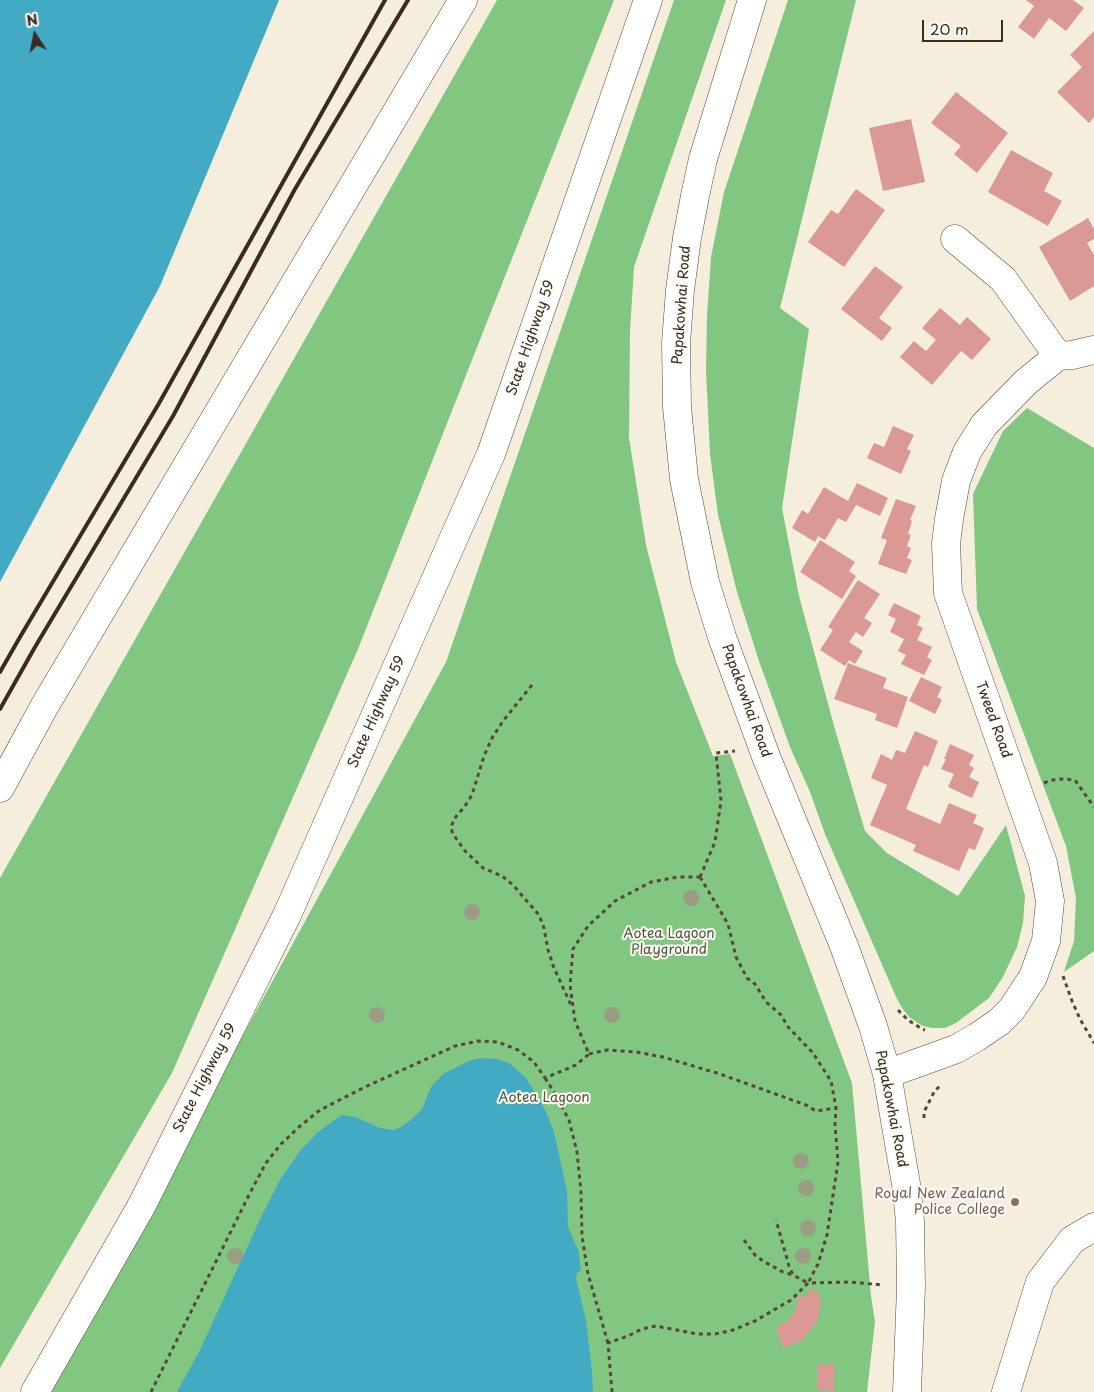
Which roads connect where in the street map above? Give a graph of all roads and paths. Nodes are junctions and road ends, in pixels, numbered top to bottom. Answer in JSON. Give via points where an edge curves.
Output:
{"nodes":[{"id":1,"x":463,"y":0,"type":"edge"},
{"id":2,"x":648,"y":0,"type":"edge"},
{"id":3,"x":752,"y":0,"type":"edge"},
{"id":4,"x":956,"y":239,"type":"dead end"},
{"id":5,"x":1094,"y":350,"type":"edge"},
{"id":6,"x":1058,"y":356,"type":"junction"},
{"id":7,"x":532,"y":685,"type":"dead end"},
{"id":8,"x":739,"y":751,"type":"dead end"},
{"id":9,"x":1040,"y":784,"type":"dead end"},
{"id":10,"x":0,"y":788,"type":"edge"},
{"id":11,"x":1094,"y":807,"type":"edge"},
{"id":12,"x":700,"y":877,"type":"junction"},
{"id":13,"x":1062,"y":973,"type":"dead end"},
{"id":14,"x":573,"y":1009,"type":"junction"},
{"id":15,"x":1094,"y":1043,"type":"edge"},
{"id":16,"x":589,"y":1054,"type":"junction"},
{"id":17,"x":887,"y":1074,"type":"junction"},
{"id":18,"x":545,"y":1078,"type":"junction"},
{"id":19,"x":836,"y":1108,"type":"junction"},
{"id":20,"x":776,"y":1220,"type":"dead end"},
{"id":21,"x":1094,"y":1227,"type":"edge"},
{"id":22,"x":744,"y":1240,"type":"dead end"},
{"id":23,"x":793,"y":1275,"type":"junction"},
{"id":24,"x":808,"y":1283,"type":"junction"},
{"id":25,"x":892,"y":1286,"type":"dead end"},
{"id":26,"x":608,"y":1342,"type":"junction"},
{"id":27,"x":35,"y":1392,"type":"edge"},
{"id":28,"x":151,"y":1392,"type":"edge"},
{"id":29,"x":612,"y":1392,"type":"edge"},
{"id":30,"x":907,"y":1392,"type":"edge"},
{"id":31,"x":1006,"y":1392,"type":"edge"}],
"edges":[{"from":1,"to":10,"type":"street","via":[[44,707]]},
{"from":2,"to":27,"type":"street","name":"State Highway 59","via":[[487,463],[287,915],[142,1205]]},
{"from":3,"to":17,"type":"street","name":"Papakowhai Road","via":[[703,159],[687,238],[676,343],[677,407],[684,479],[705,582],[722,637],[767,759],[844,946]]},
{"from":4,"to":6,"type":"street","via":[[1003,280]]},
{"from":5,"to":6,"type":"street"},
{"from":6,"to":17,"type":"street","name":"Tweed Road","via":[[1026,382],[984,425],[967,452],[956,481],[946,544],[948,593],[1043,863],[1050,901],[1046,940],[1033,977],[1012,1009],[999,1022],[956,1049]]},
{"from":7,"to":14,"type":"path","via":[[492,738],[472,795],[451,828],[465,851],[483,868],[513,885],[539,915],[554,968]]},
{"from":8,"to":12,"type":"path","via":[[716,753],[721,801],[715,842]]},
{"from":9,"to":11,"type":"path","via":[[1057,779],[1074,780]]},
{"from":12,"to":14,"type":"path","via":[[678,876],[651,882],[616,901],[588,926],[573,949],[570,985]]},
{"from":12,"to":19,"type":"path","via":[[728,924],[736,957],[747,978],[813,1053],[831,1082]]},
{"from":13,"to":15,"type":"path","via":[[1080,1019]]},
{"from":14,"to":16,"type":"path"},
{"from":16,"to":18,"type":"path","via":[[576,1064]]},
{"from":16,"to":19,"type":"path","via":[[606,1050],[663,1057],[720,1074],[816,1111]]},
{"from":17,"to":30,"type":"street","name":"Papakowhai Road","via":[[910,1221]]},
{"from":18,"to":26,"type":"path","via":[[569,1120],[577,1152],[582,1236],[588,1274]]},
{"from":18,"to":28,"type":"path","via":[[534,1062],[518,1050],[498,1042],[478,1041],[455,1046],[320,1110],[281,1144],[266,1163]]},
{"from":19,"to":24,"type":"path","via":[[838,1162],[827,1235]]},
{"from":20,"to":23,"type":"path"},
{"from":21,"to":31,"type":"street","via":[[1072,1240],[1040,1282]]},
{"from":22,"to":23,"type":"path","via":[[763,1261]]},
{"from":23,"to":24,"type":"path"},
{"from":24,"to":25,"type":"path"},
{"from":24,"to":26,"type":"path","via":[[791,1300],[733,1330],[697,1334],[656,1326]]},
{"from":26,"to":29,"type":"path"}]}
